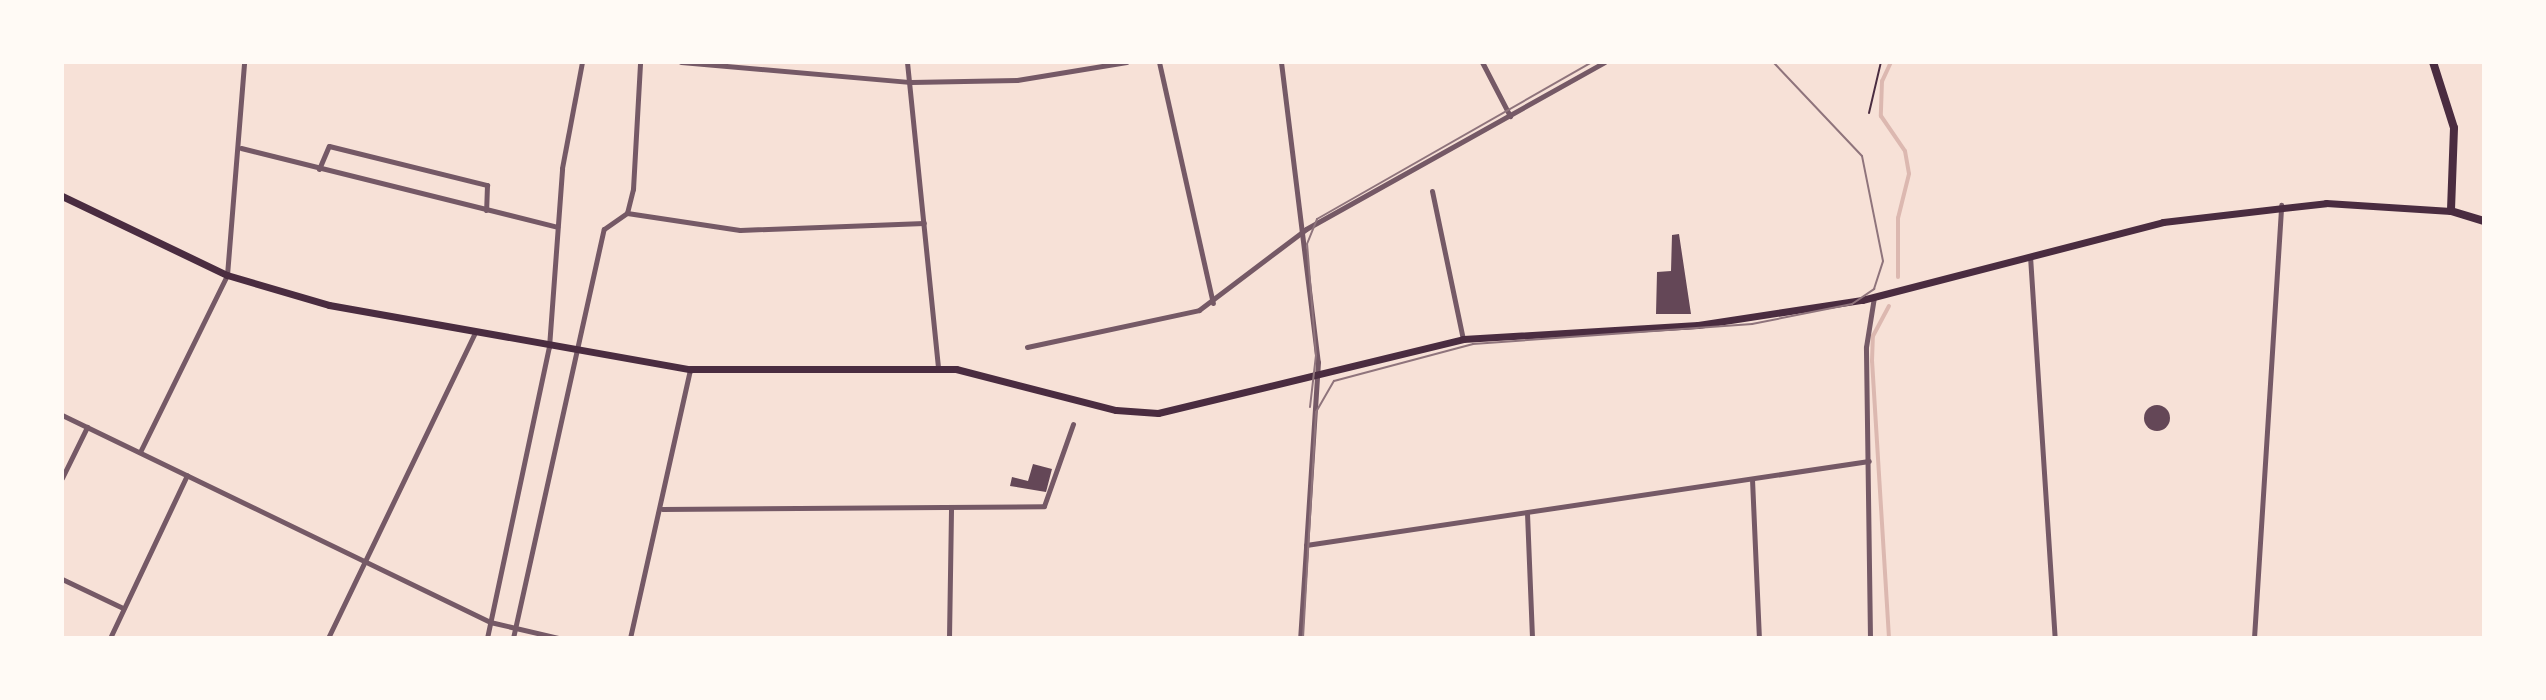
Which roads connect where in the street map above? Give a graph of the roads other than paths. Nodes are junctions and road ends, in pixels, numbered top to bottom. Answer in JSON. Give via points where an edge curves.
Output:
{"nodes":[{"id":1,"x":244,"y":62,"type":"edge"},
{"id":2,"x":582,"y":62,"type":"edge"},
{"id":3,"x":640,"y":62,"type":"edge"},
{"id":4,"x":681,"y":62,"type":"edge"},
{"id":5,"x":907,"y":62,"type":"edge"},
{"id":6,"x":1127,"y":62,"type":"edge"},
{"id":7,"x":1159,"y":62,"type":"edge"},
{"id":8,"x":1281,"y":62,"type":"edge"},
{"id":9,"x":1482,"y":62,"type":"edge"},
{"id":10,"x":1605,"y":62,"type":"edge"},
{"id":11,"x":2433,"y":62,"type":"edge"},
{"id":12,"x":911,"y":82,"type":"junction"},
{"id":13,"x":1510,"y":116,"type":"junction"},
{"id":14,"x":241,"y":148,"type":"junction"},
{"id":15,"x":319,"y":169,"type":"junction"},
{"id":16,"x":1432,"y":191,"type":"dead end"},
{"id":17,"x":62,"y":196,"type":"edge"},
{"id":18,"x":2281,"y":205,"type":"junction"},
{"id":19,"x":486,"y":210,"type":"junction"},
{"id":20,"x":2451,"y":211,"type":"junction"},
{"id":21,"x":627,"y":213,"type":"junction"},
{"id":22,"x":2484,"y":221,"type":"edge"},
{"id":23,"x":924,"y":223,"type":"junction"},
{"id":24,"x":557,"y":227,"type":"junction"},
{"id":25,"x":1306,"y":229,"type":"junction"},
{"id":26,"x":2030,"y":255,"type":"junction"},
{"id":27,"x":227,"y":275,"type":"junction"},
{"id":28,"x":1874,"y":297,"type":"junction"},
{"id":29,"x":1213,"y":303,"type":"junction"},
{"id":30,"x":475,"y":333,"type":"junction"},
{"id":31,"x":1463,"y":339,"type":"junction"},
{"id":32,"x":549,"y":347,"type":"junction"},
{"id":33,"x":1027,"y":347,"type":"dead end"},
{"id":34,"x":576,"y":352,"type":"junction"},
{"id":35,"x":938,"y":367,"type":"junction"},
{"id":36,"x":690,"y":369,"type":"junction"},
{"id":37,"x":1317,"y":376,"type":"junction"},
{"id":38,"x":62,"y":415,"type":"edge"},
{"id":39,"x":1073,"y":424,"type":"dead end"},
{"id":40,"x":87,"y":427,"type":"junction"},
{"id":41,"x":140,"y":452,"type":"junction"},
{"id":42,"x":1869,"y":461,"type":"junction"},
{"id":43,"x":187,"y":475,"type":"junction"},
{"id":44,"x":62,"y":478,"type":"edge"},
{"id":45,"x":1752,"y":479,"type":"junction"},
{"id":46,"x":951,"y":508,"type":"junction"},
{"id":47,"x":662,"y":509,"type":"junction"},
{"id":48,"x":1527,"y":513,"type":"junction"},
{"id":49,"x":1306,"y":545,"type":"junction"},
{"id":50,"x":364,"y":562,"type":"junction"},
{"id":51,"x":62,"y":579,"type":"edge"},
{"id":52,"x":123,"y":608,"type":"junction"},
{"id":53,"x":490,"y":622,"type":"junction"},
{"id":54,"x":515,"y":628,"type":"junction"},
{"id":55,"x":111,"y":636,"type":"edge"},
{"id":56,"x":119,"y":638,"type":"edge"},
{"id":57,"x":328,"y":638,"type":"edge"},
{"id":58,"x":487,"y":638,"type":"edge"},
{"id":59,"x":513,"y":638,"type":"edge"},
{"id":60,"x":559,"y":638,"type":"edge"},
{"id":61,"x":630,"y":638,"type":"edge"},
{"id":62,"x":949,"y":638,"type":"edge"},
{"id":63,"x":1300,"y":638,"type":"edge"},
{"id":64,"x":1532,"y":638,"type":"edge"},
{"id":65,"x":1759,"y":638,"type":"edge"},
{"id":66,"x":1870,"y":638,"type":"edge"},
{"id":67,"x":2055,"y":638,"type":"edge"},
{"id":68,"x":2254,"y":638,"type":"edge"}],
"edges":[{"from":1,"to":14,"type":"street"},
{"from":2,"to":24,"type":"street"},
{"from":3,"to":21,"type":"street"},
{"from":4,"to":12,"type":"street"},
{"from":5,"to":12,"type":"street"},
{"from":6,"to":12,"type":"street","via":[[1017,80]]},
{"from":7,"to":29,"type":"street"},
{"from":8,"to":25,"type":"street"},
{"from":9,"to":13,"type":"street"},
{"from":10,"to":13,"type":"street"},
{"from":11,"to":20,"type":"main road","via":[[2454,128]]},
{"from":12,"to":23,"type":"street"},
{"from":13,"to":25,"type":"street"},
{"from":14,"to":15,"type":"street"},
{"from":14,"to":27,"type":"street"},
{"from":15,"to":19,"type":"street"},
{"from":15,"to":19,"type":"street","via":[[329,146],[487,185]]},
{"from":16,"to":31,"type":"street"},
{"from":17,"to":27,"type":"main road"},
{"from":18,"to":20,"type":"main road","via":[[2390,203]]},
{"from":18,"to":26,"type":"main road","via":[[2121,230]]},
{"from":18,"to":68,"type":"street"},
{"from":19,"to":24,"type":"street"},
{"from":20,"to":22,"type":"main road"},
{"from":21,"to":23,"type":"street","via":[[740,230]]},
{"from":21,"to":34,"type":"street","via":[[607,220]]},
{"from":23,"to":35,"type":"street"},
{"from":24,"to":32,"type":"street"},
{"from":25,"to":29,"type":"street"},
{"from":25,"to":37,"type":"street"},
{"from":26,"to":28,"type":"main road"},
{"from":26,"to":67,"type":"street"},
{"from":27,"to":30,"type":"main road","via":[[329,305]]},
{"from":27,"to":41,"type":"street"},
{"from":28,"to":31,"type":"main road","via":[[1698,325]]},
{"from":28,"to":42,"type":"street","via":[[1866,347]]},
{"from":29,"to":33,"type":"street"},
{"from":30,"to":32,"type":"main road"},
{"from":30,"to":50,"type":"street"},
{"from":31,"to":37,"type":"main road"},
{"from":32,"to":34,"type":"main road"},
{"from":32,"to":53,"type":"street"},
{"from":34,"to":36,"type":"main road"},
{"from":34,"to":54,"type":"street"},
{"from":35,"to":36,"type":"main road"},
{"from":35,"to":37,"type":"main road","via":[[1138,413]]},
{"from":36,"to":47,"type":"street"},
{"from":37,"to":49,"type":"street"},
{"from":38,"to":40,"type":"street"},
{"from":39,"to":46,"type":"street","via":[[1044,506]]},
{"from":40,"to":41,"type":"street"},
{"from":40,"to":44,"type":"street"},
{"from":41,"to":43,"type":"street"},
{"from":42,"to":45,"type":"street"},
{"from":42,"to":66,"type":"street"},
{"from":43,"to":50,"type":"street"},
{"from":43,"to":52,"type":"street"},
{"from":45,"to":48,"type":"street"},
{"from":45,"to":65,"type":"street"},
{"from":46,"to":47,"type":"street"},
{"from":46,"to":62,"type":"street"},
{"from":47,"to":61,"type":"street"},
{"from":48,"to":49,"type":"street"},
{"from":48,"to":64,"type":"street"},
{"from":49,"to":63,"type":"street"},
{"from":50,"to":53,"type":"street"},
{"from":50,"to":57,"type":"street"},
{"from":51,"to":52,"type":"street"},
{"from":52,"to":55,"type":"street"},
{"from":53,"to":54,"type":"street"},
{"from":53,"to":58,"type":"street"},
{"from":54,"to":59,"type":"street"},
{"from":54,"to":60,"type":"street"},
{"from":55,"to":56,"type":"street"}]}
